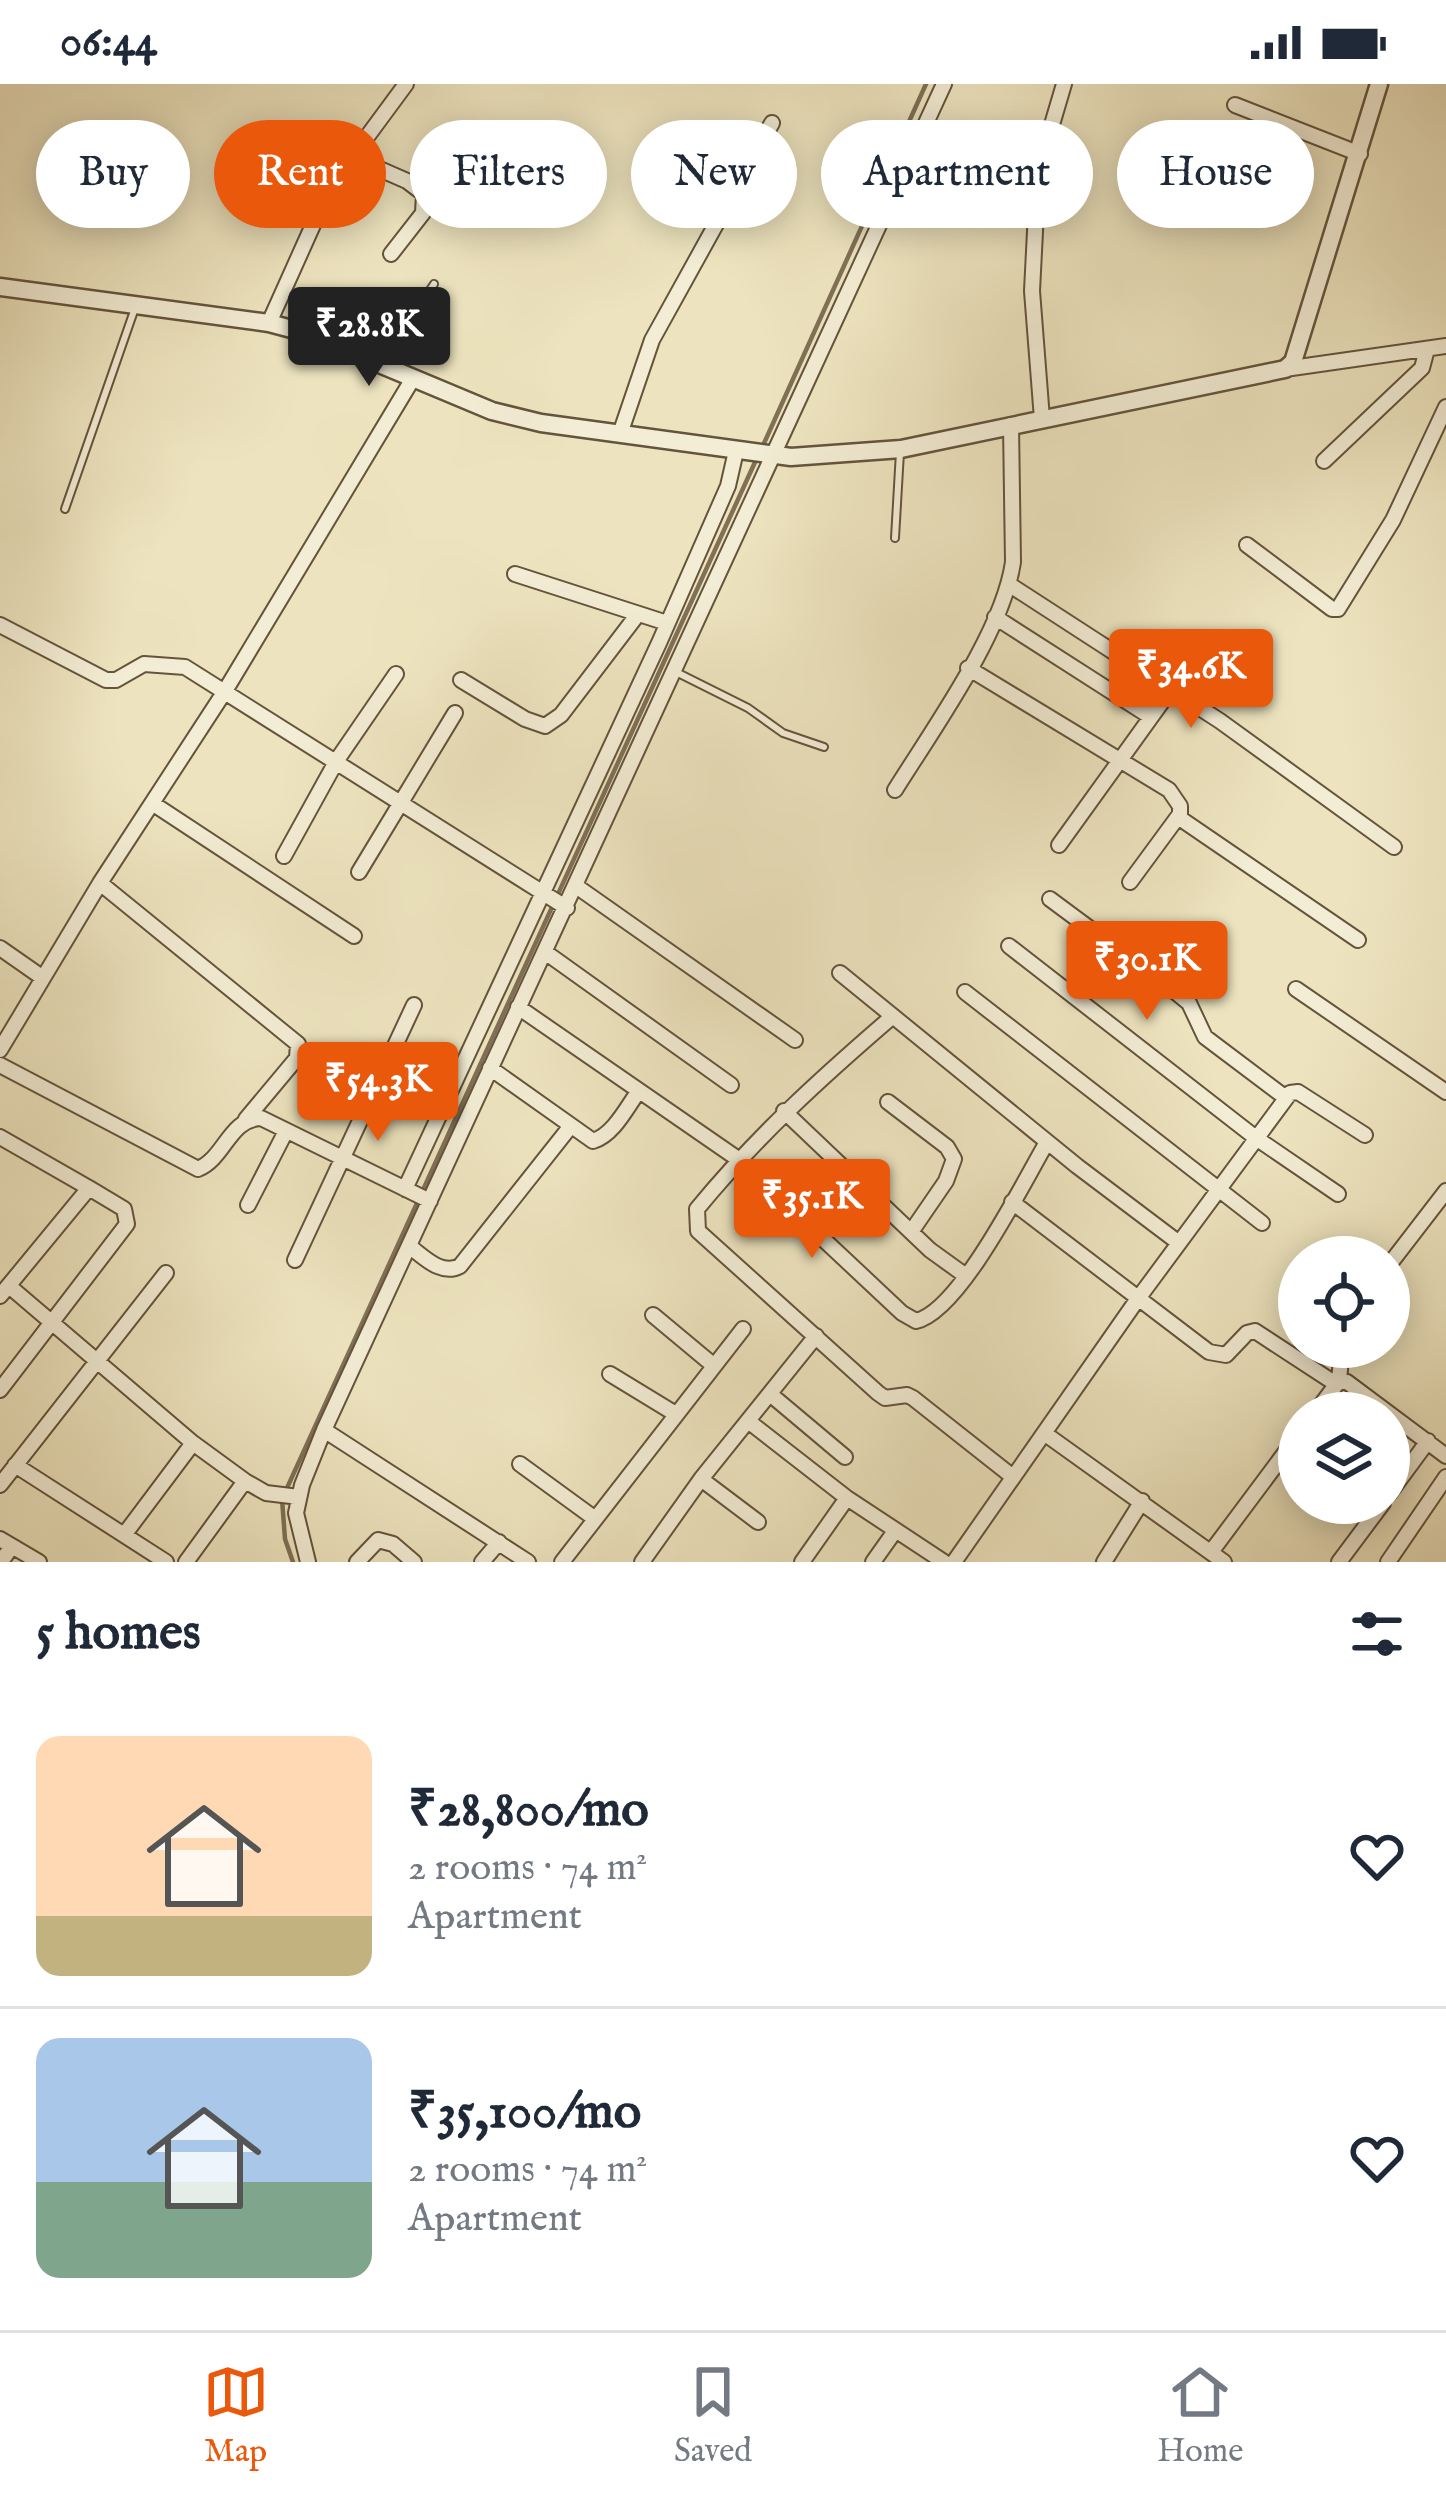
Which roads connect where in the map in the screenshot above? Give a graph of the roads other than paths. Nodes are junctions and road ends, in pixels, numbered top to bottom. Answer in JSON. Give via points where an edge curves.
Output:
{"nodes":[{"id":1,"x":406,"y":84,"type":"edge"},
{"id":2,"x":944,"y":84,"type":"edge"},
{"id":3,"x":1064,"y":84,"type":"edge"},
{"id":4,"x":1379,"y":84,"type":"edge"},
{"id":5,"x":1235,"y":105,"type":"dead end"},
{"id":6,"x":380,"y":120,"type":"edge"},
{"id":7,"x":1360,"y":154,"type":"junction"},
{"id":8,"x":386,"y":172,"type":"edge"},
{"id":9,"x":312,"y":228,"type":"edge"},
{"id":10,"x":714,"y":228,"type":"edge"},
{"id":11,"x":391,"y":254,"type":"dead end"},
{"id":12,"x":434,"y":284,"type":"dead end"},
{"id":13,"x":0,"y":287,"type":"edge"},
{"id":14,"x":135,"y":308,"type":"junction"},
{"id":15,"x":269,"y":323,"type":"junction"},
{"id":16,"x":1446,"y":346,"type":"edge"},
{"id":17,"x":1427,"y":349,"type":"junction"},
{"id":18,"x":380,"y":365,"type":"junction"},
{"id":19,"x":1286,"y":369,"type":"junction"},
{"id":20,"x":412,"y":380,"type":"junction"},
{"id":21,"x":1446,"y":407,"type":"edge"},
{"id":22,"x":1042,"y":419,"type":"junction"},
{"id":23,"x":1011,"y":425,"type":"junction"},
{"id":24,"x":620,"y":434,"type":"junction"},
{"id":25,"x":901,"y":449,"type":"junction"},
{"id":26,"x":739,"y":451,"type":"junction"},
{"id":27,"x":770,"y":454,"type":"junction"},
{"id":28,"x":1324,"y":460,"type":"dead end"},
{"id":29,"x":65,"y":509,"type":"dead end"},
{"id":30,"x":895,"y":538,"type":"dead end"},
{"id":31,"x":1247,"y":545,"type":"dead end"},
{"id":32,"x":514,"y":574,"type":"dead end"},
{"id":33,"x":1010,"y":585,"type":"junction"},
{"id":34,"x":638,"y":614,"type":"junction"},
{"id":35,"x":995,"y":617,"type":"junction"},
{"id":36,"x":668,"y":623,"type":"junction"},
{"id":37,"x":0,"y":625,"type":"edge"},
{"id":38,"x":968,"y":668,"type":"junction"},
{"id":39,"x":672,"y":671,"type":"junction"},
{"id":40,"x":396,"y":674,"type":"dead end"},
{"id":41,"x":461,"y":680,"type":"dead end"},
{"id":42,"x":1172,"y":688,"type":"junction"},
{"id":43,"x":225,"y":691,"type":"junction"},
{"id":44,"x":454,"y":713,"type":"dead end"},
{"id":45,"x":1151,"y":717,"type":"junction"},
{"id":46,"x":824,"y":747,"type":"dead end"},
{"id":47,"x":1121,"y":758,"type":"junction"},
{"id":48,"x":337,"y":760,"type":"junction"},
{"id":49,"x":895,"y":790,"type":"dead end"},
{"id":50,"x":152,"y":803,"type":"junction"},
{"id":51,"x":402,"y":805,"type":"junction"},
{"id":52,"x":1178,"y":818,"type":"junction"},
{"id":53,"x":1059,"y":845,"type":"dead end"},
{"id":54,"x":1394,"y":847,"type":"dead end"},
{"id":55,"x":284,"y":856,"type":"dead end"},
{"id":56,"x":359,"y":872,"type":"dead end"},
{"id":57,"x":1130,"y":882,"type":"dead end"},
{"id":58,"x":100,"y":883,"type":"junction"},
{"id":59,"x":576,"y":886,"type":"junction"},
{"id":60,"x":1050,"y":898,"type":"dead end"},
{"id":61,"x":555,"y":900,"type":"junction"},
{"id":62,"x":354,"y":935,"type":"dead end"},
{"id":63,"x":1358,"y":940,"type":"dead end"},
{"id":64,"x":1009,"y":946,"type":"dead end"},
{"id":65,"x":0,"y":948,"type":"edge"},
{"id":66,"x":545,"y":952,"type":"junction"},
{"id":67,"x":840,"y":973,"type":"dead end"},
{"id":68,"x":43,"y":978,"type":"junction"},
{"id":69,"x":1296,"y":989,"type":"dead end"},
{"id":70,"x":965,"y":992,"type":"dead end"},
{"id":71,"x":415,"y":1005,"type":"dead end"},
{"id":72,"x":518,"y":1007,"type":"junction"},
{"id":73,"x":893,"y":1016,"type":"junction"},
{"id":74,"x":795,"y":1040,"type":"dead end"},
{"id":75,"x":0,"y":1050,"type":"edge"},
{"id":76,"x":0,"y":1065,"type":"edge"},
{"id":77,"x":490,"y":1068,"type":"junction"},
{"id":78,"x":731,"y":1085,"type":"dead end"},
{"id":79,"x":638,"y":1092,"type":"junction"},
{"id":80,"x":1446,"y":1092,"type":"edge"},
{"id":81,"x":1286,"y":1098,"type":"junction"},
{"id":82,"x":888,"y":1102,"type":"dead end"},
{"id":83,"x":784,"y":1111,"type":"junction"},
{"id":84,"x":245,"y":1120,"type":"junction"},
{"id":85,"x":571,"y":1127,"type":"junction"},
{"id":86,"x":286,"y":1130,"type":"junction"},
{"id":87,"x":1365,"y":1136,"type":"dead end"},
{"id":88,"x":0,"y":1137,"type":"edge"},
{"id":89,"x":1256,"y":1138,"type":"junction"},
{"id":90,"x":1047,"y":1142,"type":"junction"},
{"id":91,"x":345,"y":1159,"type":"junction"},
{"id":92,"x":738,"y":1159,"type":"junction"},
{"id":93,"x":89,"y":1188,"type":"junction"},
{"id":94,"x":1217,"y":1190,"type":"junction"},
{"id":95,"x":1446,"y":1191,"type":"edge"},
{"id":96,"x":1339,"y":1194,"type":"dead end"},
{"id":97,"x":418,"y":1195,"type":"junction"},
{"id":98,"x":1012,"y":1202,"type":"junction"},
{"id":99,"x":248,"y":1205,"type":"dead end"},
{"id":100,"x":1262,"y":1223,"type":"dead end"},
{"id":101,"x":911,"y":1232,"type":"junction"},
{"id":102,"x":1410,"y":1238,"type":"edge"},
{"id":103,"x":1179,"y":1243,"type":"junction"},
{"id":104,"x":409,"y":1246,"type":"junction"},
{"id":105,"x":295,"y":1260,"type":"dead end"},
{"id":106,"x":166,"y":1273,"type":"dead end"},
{"id":107,"x":966,"y":1276,"type":"junction"},
{"id":108,"x":4,"y":1291,"type":"edge"},
{"id":109,"x":1136,"y":1300,"type":"junction"},
{"id":110,"x":653,"y":1315,"type":"dead end"},
{"id":111,"x":51,"y":1322,"type":"junction"},
{"id":112,"x":743,"y":1329,"type":"dead end"},
{"id":113,"x":816,"y":1336,"type":"junction"},
{"id":114,"x":97,"y":1359,"type":"junction"},
{"id":115,"x":712,"y":1365,"type":"junction"},
{"id":116,"x":1340,"y":1368,"type":"edge"},
{"id":117,"x":610,"y":1374,"type":"dead end"},
{"id":118,"x":1338,"y":1383,"type":"junction"},
{"id":119,"x":0,"y":1390,"type":"edge"},
{"id":120,"x":1331,"y":1392,"type":"edge"},
{"id":121,"x":770,"y":1394,"type":"junction"},
{"id":122,"x":674,"y":1413,"type":"junction"},
{"id":123,"x":748,"y":1421,"type":"junction"},
{"id":124,"x":325,"y":1430,"type":"junction"},
{"id":125,"x":1044,"y":1433,"type":"junction"},
{"id":126,"x":1428,"y":1442,"type":"junction"},
{"id":127,"x":193,"y":1443,"type":"junction"},
{"id":128,"x":1446,"y":1456,"type":"edge"},
{"id":129,"x":845,"y":1457,"type":"dead end"},
{"id":130,"x":520,"y":1464,"type":"dead end"},
{"id":131,"x":15,"y":1465,"type":"junction"},
{"id":132,"x":1278,"y":1466,"type":"edge"},
{"id":133,"x":1410,"y":1466,"type":"edge"},
{"id":134,"x":1013,"y":1477,"type":"junction"},
{"id":135,"x":1446,"y":1477,"type":"edge"},
{"id":136,"x":701,"y":1479,"type":"junction"},
{"id":137,"x":245,"y":1481,"type":"junction"},
{"id":138,"x":0,"y":1485,"type":"edge"},
{"id":139,"x":296,"y":1496,"type":"junction"},
{"id":140,"x":847,"y":1498,"type":"junction"},
{"id":141,"x":1142,"y":1501,"type":"junction"},
{"id":142,"x":594,"y":1517,"type":"junction"},
{"id":143,"x":758,"y":1522,"type":"dead end"},
{"id":144,"x":1367,"y":1524,"type":"edge"},
{"id":145,"x":895,"y":1531,"type":"junction"},
{"id":146,"x":124,"y":1535,"type":"junction"},
{"id":147,"x":6,"y":1542,"type":"edge"},
{"id":148,"x":499,"y":1542,"type":"junction"},
{"id":149,"x":1218,"y":1557,"type":"edge"},
{"id":150,"x":1,"y":1562,"type":"edge"},
{"id":151,"x":39,"y":1562,"type":"edge"},
{"id":152,"x":166,"y":1562,"type":"edge"},
{"id":153,"x":186,"y":1562,"type":"edge"},
{"id":154,"x":308,"y":1562,"type":"edge"},
{"id":155,"x":357,"y":1562,"type":"edge"},
{"id":156,"x":414,"y":1562,"type":"edge"},
{"id":157,"x":482,"y":1562,"type":"edge"},
{"id":158,"x":528,"y":1562,"type":"edge"},
{"id":159,"x":562,"y":1562,"type":"edge"},
{"id":160,"x":641,"y":1562,"type":"edge"},
{"id":161,"x":802,"y":1562,"type":"edge"},
{"id":162,"x":873,"y":1562,"type":"edge"},
{"id":163,"x":944,"y":1562,"type":"edge"},
{"id":164,"x":954,"y":1562,"type":"edge"},
{"id":165,"x":1104,"y":1562,"type":"edge"},
{"id":166,"x":1339,"y":1562,"type":"edge"},
{"id":167,"x":1388,"y":1562,"type":"edge"}],
"edges":[{"from":1,"to":6,"type":"street"},
{"from":2,"to":27,"type":"street"},
{"from":3,"to":22,"type":"street","via":[[1038,172],[1033,328]]},
{"from":4,"to":7,"type":"street"},
{"from":5,"to":7,"type":"street"},
{"from":7,"to":19,"type":"street"},
{"from":8,"to":11,"type":"street","via":[[424,194],[423,213]]},
{"from":9,"to":15,"type":"street"},
{"from":10,"to":24,"type":"street","via":[[652,340]]},
{"from":12,"to":18,"type":"lane"},
{"from":13,"to":14,"type":"street"},
{"from":14,"to":15,"type":"street"},
{"from":14,"to":29,"type":"lane"},
{"from":15,"to":18,"type":"street"},
{"from":16,"to":17,"type":"street"},
{"from":17,"to":19,"type":"street"},
{"from":17,"to":28,"type":"street","via":[[1422,368]]},
{"from":18,"to":20,"type":"street"},
{"from":19,"to":22,"type":"street"},
{"from":20,"to":24,"type":"street","via":[[492,411]]},
{"from":20,"to":43,"type":"street"},
{"from":21,"to":31,"type":"street","via":[[1394,520],[1340,608]]},
{"from":22,"to":23,"type":"street"},
{"from":23,"to":25,"type":"street"},
{"from":23,"to":33,"type":"street"},
{"from":24,"to":26,"type":"street"},
{"from":25,"to":27,"type":"street"},
{"from":25,"to":30,"type":"lane"},
{"from":26,"to":27,"type":"street"},
{"from":26,"to":36,"type":"street"},
{"from":27,"to":39,"type":"street"},
{"from":32,"to":34,"type":"street"},
{"from":33,"to":35,"type":"street"},
{"from":33,"to":42,"type":"street"},
{"from":34,"to":36,"type":"street"},
{"from":34,"to":41,"type":"street","via":[[545,726]]},
{"from":35,"to":38,"type":"street"},
{"from":35,"to":45,"type":"street"},
{"from":36,"to":61,"type":"street"},
{"from":37,"to":43,"type":"street","via":[[106,680],[158,663],[185,667]]},
{"from":38,"to":47,"type":"street"},
{"from":38,"to":49,"type":"street"},
{"from":39,"to":46,"type":"lane"},
{"from":39,"to":59,"type":"street"},
{"from":40,"to":48,"type":"street"},
{"from":42,"to":45,"type":"street"},
{"from":42,"to":54,"type":"street"},
{"from":43,"to":48,"type":"street"},
{"from":43,"to":50,"type":"street"},
{"from":44,"to":51,"type":"street"},
{"from":45,"to":47,"type":"street"},
{"from":47,"to":52,"type":"street","via":[[1176,797]]},
{"from":47,"to":53,"type":"street"},
{"from":48,"to":51,"type":"street"},
{"from":48,"to":55,"type":"street"},
{"from":50,"to":58,"type":"street"},
{"from":50,"to":62,"type":"street"},
{"from":51,"to":56,"type":"street"},
{"from":51,"to":61,"type":"street"},
{"from":52,"to":57,"type":"street"},
{"from":52,"to":63,"type":"street"},
{"from":58,"to":68,"type":"street"},
{"from":58,"to":84,"type":"street","via":[[298,1044],[297,1058]]},
{"from":59,"to":61,"type":"street"},
{"from":59,"to":74,"type":"street"},
{"from":60,"to":81,"type":"street","via":[[1190,1004],[1205,1037]]},
{"from":61,"to":66,"type":"street"},
{"from":61,"to":97,"type":"street"},
{"from":64,"to":89,"type":"street"},
{"from":65,"to":68,"type":"street"},
{"from":66,"to":72,"type":"street"},
{"from":66,"to":78,"type":"street"},
{"from":67,"to":73,"type":"street"},
{"from":68,"to":75,"type":"street"},
{"from":69,"to":80,"type":"street"},
{"from":70,"to":94,"type":"street"},
{"from":71,"to":91,"type":"street"},
{"from":72,"to":77,"type":"street"},
{"from":72,"to":79,"type":"street"},
{"from":73,"to":83,"type":"street"},
{"from":73,"to":90,"type":"street"},
{"from":76,"to":84,"type":"street","via":[[198,1169]]},
{"from":77,"to":85,"type":"street"},
{"from":77,"to":97,"type":"street"},
{"from":79,"to":85,"type":"street","via":[[601,1140]]},
{"from":79,"to":92,"type":"street"},
{"from":81,"to":87,"type":"street","via":[[1298,1092]]},
{"from":81,"to":89,"type":"street"},
{"from":82,"to":101,"type":"street","via":[[954,1160]]},
{"from":83,"to":92,"type":"street"},
{"from":83,"to":101,"type":"street"},
{"from":84,"to":86,"type":"street"},
{"from":85,"to":104,"type":"street","via":[[460,1266],[440,1268]]},
{"from":86,"to":91,"type":"street"},
{"from":86,"to":99,"type":"street"},
{"from":88,"to":93,"type":"street"},
{"from":89,"to":94,"type":"street"},
{"from":89,"to":96,"type":"street"},
{"from":90,"to":98,"type":"street"},
{"from":90,"to":103,"type":"street"},
{"from":91,"to":97,"type":"street"},
{"from":91,"to":105,"type":"street"},
{"from":92,"to":107,"type":"street","via":[[910,1319],[932,1315]]},
{"from":92,"to":113,"type":"street","via":[[697,1209],[698,1231]]},
{"from":93,"to":108,"type":"street"},
{"from":93,"to":111,"type":"street","via":[[124,1209],[127,1224]]},
{"from":94,"to":100,"type":"street"},
{"from":94,"to":103,"type":"street"},
{"from":95,"to":102,"type":"street"},
{"from":97,"to":104,"type":"street"},
{"from":98,"to":107,"type":"street"},
{"from":98,"to":109,"type":"street"},
{"from":101,"to":107,"type":"street"},
{"from":103,"to":109,"type":"street"},
{"from":104,"to":124,"type":"street"},
{"from":106,"to":114,"type":"street"},
{"from":108,"to":111,"type":"street"},
{"from":109,"to":118,"type":"street","via":[[1217,1355],[1256,1331]]},
{"from":109,"to":125,"type":"street"},
{"from":110,"to":115,"type":"street"},
{"from":111,"to":114,"type":"street"},
{"from":111,"to":119,"type":"street"},
{"from":112,"to":115,"type":"street"},
{"from":113,"to":121,"type":"street"},
{"from":113,"to":134,"type":"street","via":[[878,1393],[913,1398]]},
{"from":114,"to":127,"type":"street"},
{"from":114,"to":131,"type":"street"},
{"from":115,"to":122,"type":"street"},
{"from":116,"to":118,"type":"street"},
{"from":117,"to":122,"type":"street"},
{"from":118,"to":120,"type":"street"},
{"from":118,"to":126,"type":"street"},
{"from":121,"to":123,"type":"street"},
{"from":121,"to":129,"type":"street"},
{"from":122,"to":142,"type":"street"},
{"from":123,"to":136,"type":"street"},
{"from":123,"to":140,"type":"street"},
{"from":124,"to":139,"type":"street"},
{"from":124,"to":148,"type":"street"},
{"from":125,"to":134,"type":"street"},
{"from":125,"to":141,"type":"street"},
{"from":126,"to":128,"type":"street"},
{"from":126,"to":133,"type":"street"},
{"from":127,"to":137,"type":"street"},
{"from":127,"to":146,"type":"street"},
{"from":130,"to":142,"type":"street"},
{"from":131,"to":138,"type":"street"},
{"from":131,"to":146,"type":"street"},
{"from":132,"to":149,"type":"street"},
{"from":134,"to":164,"type":"street"},
{"from":135,"to":167,"type":"street"},
{"from":136,"to":143,"type":"street"},
{"from":136,"to":160,"type":"street"},
{"from":137,"to":139,"type":"street"},
{"from":137,"to":153,"type":"street"},
{"from":139,"to":154,"type":"street"},
{"from":140,"to":145,"type":"street"},
{"from":140,"to":161,"type":"street"},
{"from":141,"to":149,"type":"street"},
{"from":141,"to":165,"type":"street"},
{"from":142,"to":159,"type":"street"},
{"from":144,"to":166,"type":"street"},
{"from":145,"to":162,"type":"street"},
{"from":145,"to":163,"type":"street"},
{"from":146,"to":152,"type":"street"},
{"from":147,"to":150,"type":"street"},
{"from":147,"to":151,"type":"street"},
{"from":148,"to":157,"type":"street"},
{"from":148,"to":158,"type":"street"},
{"from":155,"to":156,"type":"street","via":[[378,1540]]}]}
